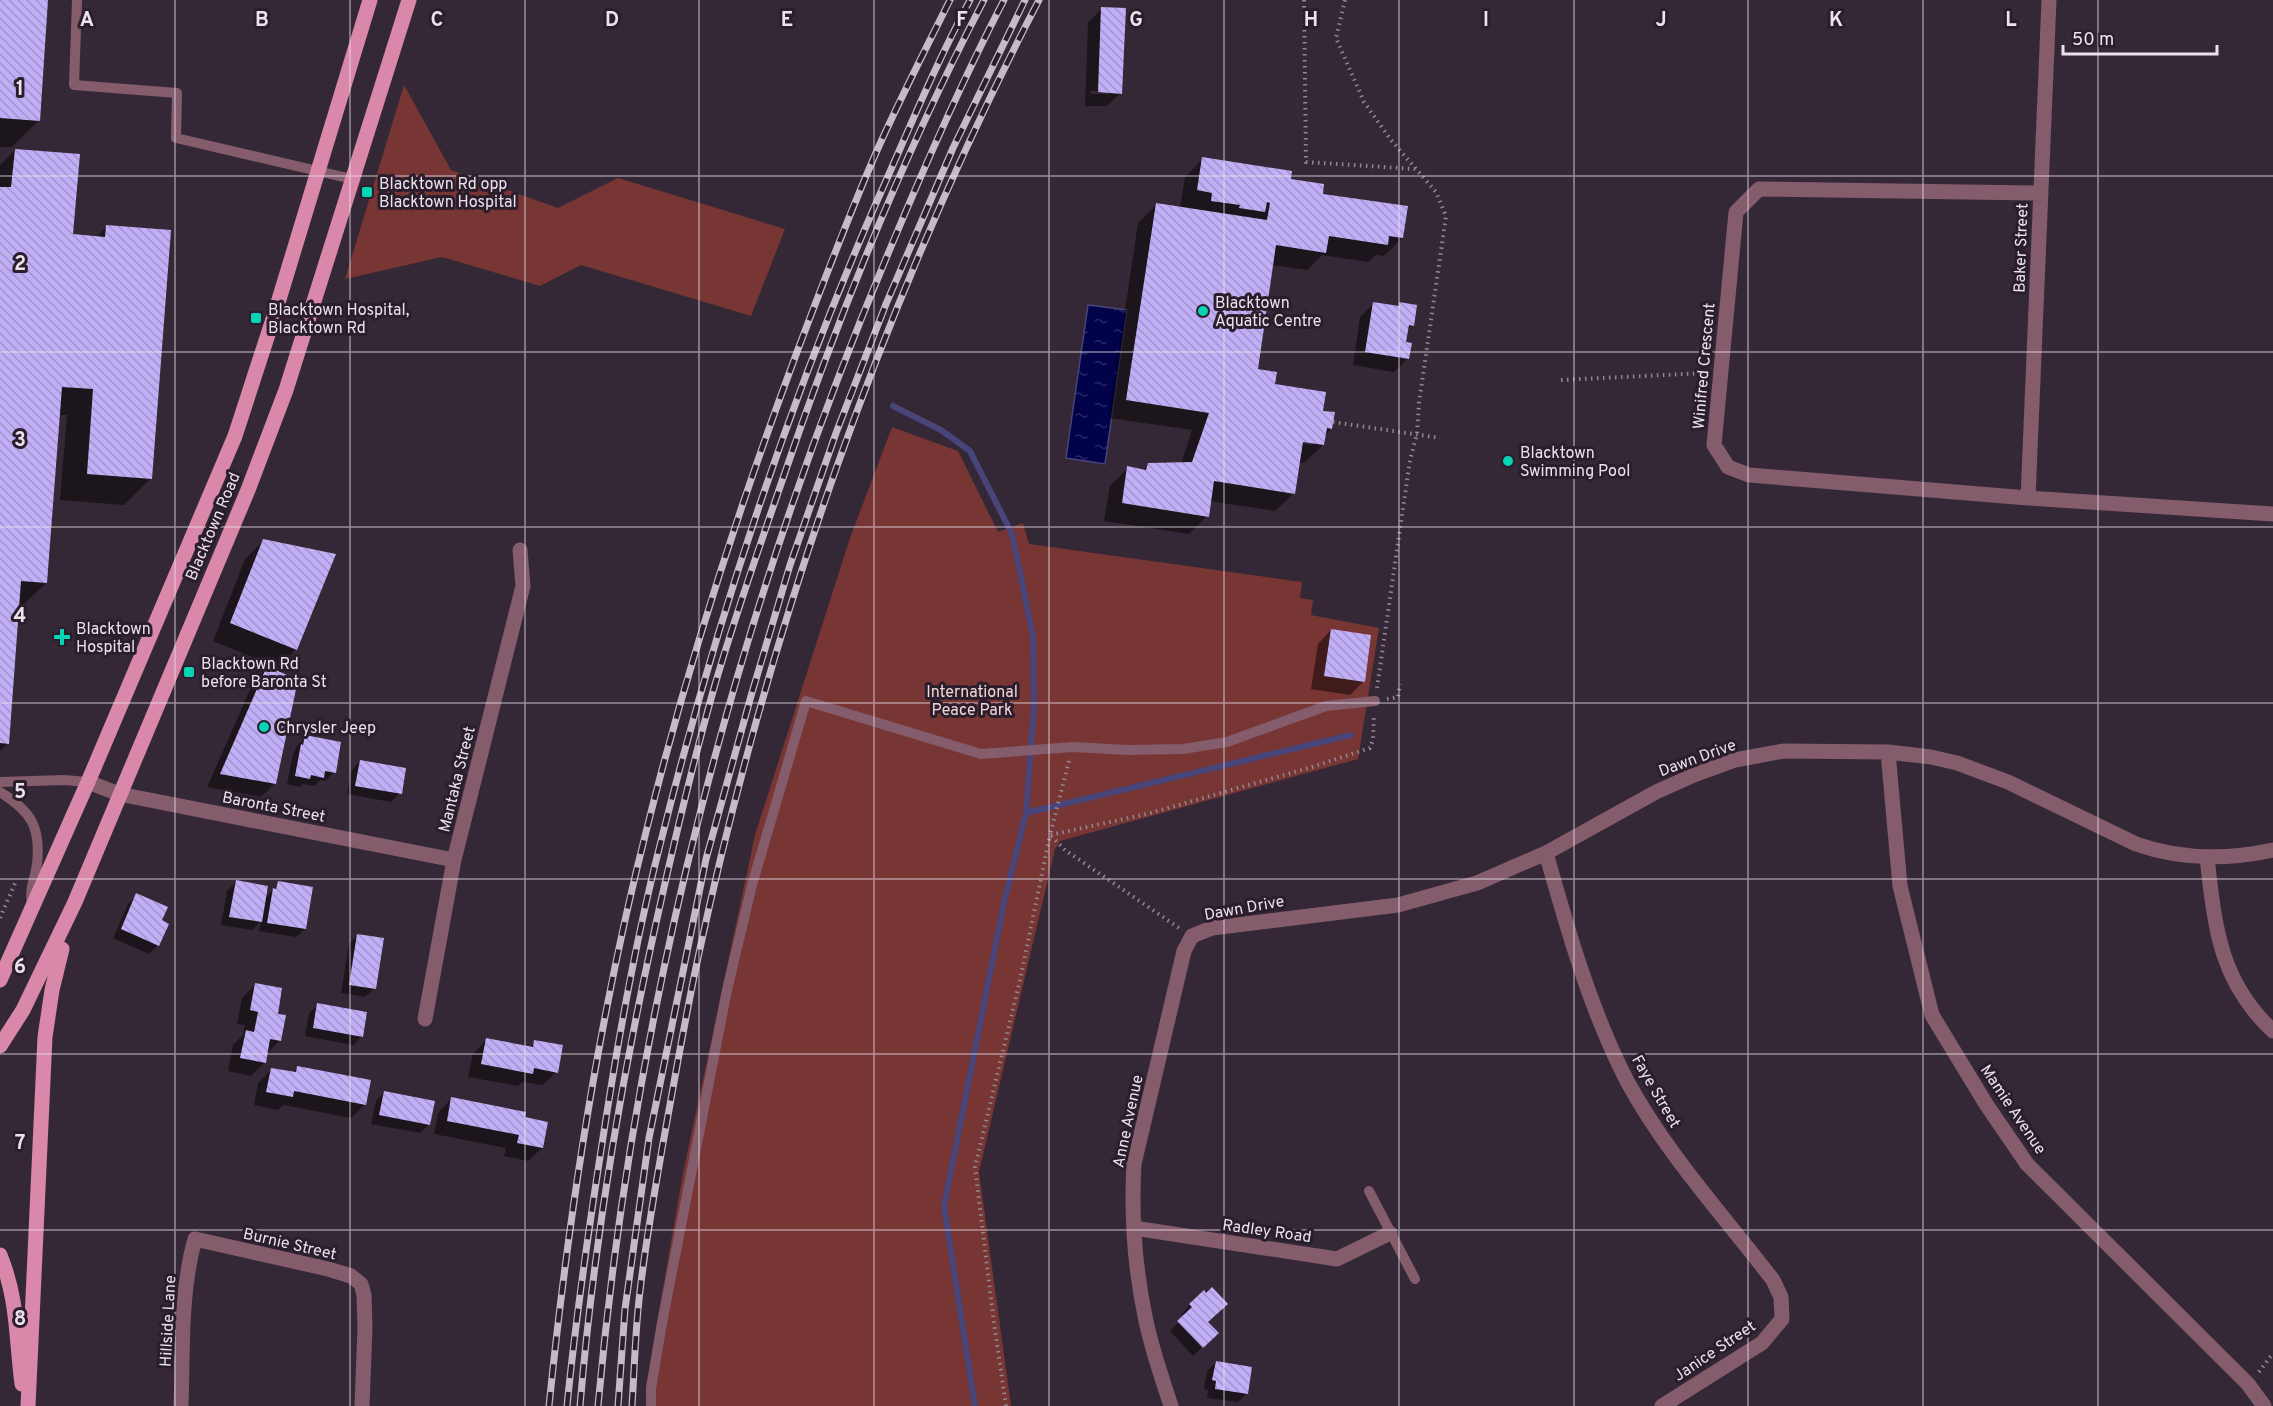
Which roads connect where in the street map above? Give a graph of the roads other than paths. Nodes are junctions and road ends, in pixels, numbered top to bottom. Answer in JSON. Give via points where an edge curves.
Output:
{"nodes":[{"id":1,"x":77,"y":0,"type":"edge"},
{"id":2,"x":370,"y":0,"type":"edge"},
{"id":3,"x":409,"y":0,"type":"edge"},
{"id":4,"x":2049,"y":0,"type":"edge"},
{"id":5,"x":318,"y":171,"type":"junction"},
{"id":6,"x":352,"y":178,"type":"junction"},
{"id":7,"x":2041,"y":193,"type":"junction"},
{"id":8,"x":2028,"y":498,"type":"junction"},
{"id":9,"x":2273,"y":514,"type":"edge"},
{"id":10,"x":520,"y":550,"type":"dead end"},
{"id":11,"x":1375,"y":701,"type":"road end"},
{"id":12,"x":1888,"y":752,"type":"junction"},
{"id":13,"x":0,"y":782,"type":"edge"},
{"id":14,"x":88,"y":782,"type":"junction"},
{"id":15,"x":0,"y":792,"type":"edge"},
{"id":16,"x":119,"y":794,"type":"junction"},
{"id":17,"x":2273,"y":850,"type":"edge"},
{"id":18,"x":1546,"y":853,"type":"junction"},
{"id":19,"x":2207,"y":858,"type":"junction"},
{"id":20,"x":454,"y":860,"type":"junction"},
{"id":21,"x":75,"y":902,"type":"junction"},
{"id":22,"x":33,"y":908,"type":"junction"},
{"id":23,"x":1184,"y":951,"type":"joint"},
{"id":24,"x":0,"y":980,"type":"edge"},
{"id":25,"x":425,"y":1019,"type":"dead end"},
{"id":26,"x":2273,"y":1031,"type":"edge"},
{"id":27,"x":0,"y":1046,"type":"edge"},
{"id":28,"x":1369,"y":1191,"type":"dead end"},
{"id":29,"x":1134,"y":1228,"type":"junction"},
{"id":30,"x":1390,"y":1233,"type":"junction"},
{"id":31,"x":195,"y":1239,"type":"joint"},
{"id":32,"x":0,"y":1255,"type":"edge"},
{"id":33,"x":1415,"y":1279,"type":"dead end"},
{"id":34,"x":1782,"y":1320,"type":"joint"},
{"id":35,"x":26,"y":1406,"type":"edge"},
{"id":36,"x":181,"y":1406,"type":"edge"},
{"id":37,"x":362,"y":1406,"type":"edge"},
{"id":38,"x":651,"y":1406,"type":"edge"},
{"id":39,"x":1171,"y":1406,"type":"edge"},
{"id":40,"x":1662,"y":1406,"type":"edge"},
{"id":41,"x":2264,"y":1406,"type":"edge"}],
"edges":[{"from":1,"to":5,"type":"lane","via":[[74,85],[177,93],[176,138]]},
{"from":2,"to":5,"type":"main road","name":"Blacktown Road"},
{"from":3,"to":6,"type":"main road","name":"Blacktown Road"},
{"from":4,"to":7,"type":"street","name":"Baker Street"},
{"from":5,"to":6,"type":"lane"},
{"from":5,"to":14,"type":"main road","name":"Blacktown Road","via":[[235,436]]},
{"from":6,"to":16,"type":"main road","name":"Blacktown Road","via":[[286,390]]},
{"from":7,"to":8,"type":"street","name":"Baker Street"},
{"from":7,"to":8,"type":"street","name":"Winifred Crescent","via":[[1759,189],[1736,212],[1714,445],[1728,467],[1749,475]]},
{"from":8,"to":9,"type":"street","name":"Winifred Crescent"},
{"from":10,"to":20,"type":"street","name":"Mantaka Street","via":[[523,586]]},
{"from":11,"to":38,"type":"lane","via":[[1326,706],[1227,742],[1183,749],[1073,747],[981,754],[806,701],[752,885],[727,990],[662,1323]]},
{"from":12,"to":18,"type":"street","name":"Dawn Drive","via":[[1784,751],[1735,760],[1656,792]]},
{"from":12,"to":19,"type":"street","name":"Dawn Drive","via":[[1930,756],[1976,769],[2136,844],[2171,854]]},
{"from":12,"to":41,"type":"street","name":"Mamie Avenue","via":[[1900,886],[1932,1015],[2027,1164],[2248,1384]]},
{"from":13,"to":14,"type":"lane"},
{"from":14,"to":16,"type":"street","name":"Baronta Street"},
{"from":14,"to":22,"type":"main road","name":"Blacktown Road"},
{"from":15,"to":22,"type":"lane","via":[[20,804],[33,821],[38,837],[37,865],[30,892]]},
{"from":16,"to":20,"type":"street","name":"Baronta Street"},
{"from":16,"to":21,"type":"main road","name":"Blacktown Road"},
{"from":17,"to":19,"type":"street","name":"Dawn Drive"},
{"from":18,"to":23,"type":"street","name":"Dawn Drive","via":[[1477,883],[1398,905],[1212,928],[1192,936]]},
{"from":18,"to":34,"type":"street","name":"Faye Street","via":[[1588,992],[1628,1081],[1665,1142],[1773,1280],[1781,1297]]},
{"from":19,"to":26,"type":"street","via":[[2218,939],[2226,965],[2245,999]]},
{"from":20,"to":25,"type":"street","name":"Mantaka Street"},
{"from":21,"to":27,"type":"main road","name":"Blacktown Road","via":[[23,1010]]},
{"from":21,"to":35,"type":"main road","via":[[56,971],[45,1037]]},
{"from":22,"to":24,"type":"main road","name":"Blacktown Road"},
{"from":23,"to":29,"type":"street","name":"Anne Avenue","via":[[1134,1164]]},
{"from":28,"to":30,"type":"lane"},
{"from":29,"to":30,"type":"street","name":"Radley Road","via":[[1337,1259]]},
{"from":29,"to":39,"type":"street","name":"Anne Avenue","via":[[1146,1321]]},
{"from":30,"to":33,"type":"lane"},
{"from":31,"to":36,"type":"street","name":"Hillside Lane","via":[[186,1287]]},
{"from":31,"to":37,"type":"street","name":"Burnie Street","via":[[328,1269],[351,1276],[361,1284],[365,1328]]},
{"from":32,"to":35,"type":"main road","via":[[12,1290]]},
{"from":34,"to":40,"type":"street","name":"Janice Street","via":[[1762,1343]]}]}
